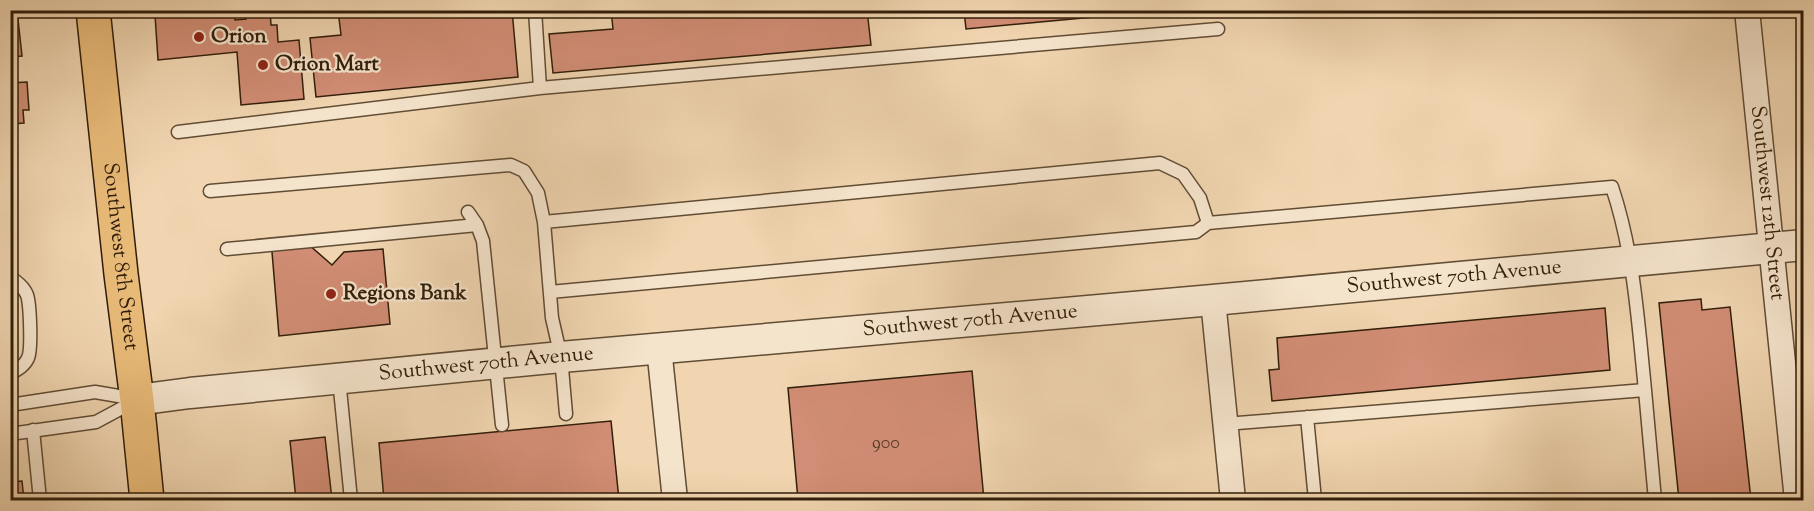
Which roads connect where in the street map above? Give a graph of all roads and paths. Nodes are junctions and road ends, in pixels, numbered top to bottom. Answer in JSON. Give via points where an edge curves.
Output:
{"nodes":[{"id":1,"x":93,"y":10,"type":"edge"},
{"id":2,"x":536,"y":10,"type":"edge"},
{"id":3,"x":1747,"y":10,"type":"edge"},
{"id":4,"x":1218,"y":28,"type":"dead end"},
{"id":5,"x":540,"y":88,"type":"junction"},
{"id":6,"x":178,"y":132,"type":"dead end"},
{"id":7,"x":210,"y":191,"type":"dead end"},
{"id":8,"x":1803,"y":208,"type":"edge"},
{"id":9,"x":468,"y":212,"type":"dead end"},
{"id":10,"x":544,"y":222,"type":"junction"},
{"id":11,"x":1208,"y":223,"type":"junction"},
{"id":12,"x":477,"y":225,"type":"junction"},
{"id":13,"x":1799,"y":232,"type":"edge"},
{"id":14,"x":227,"y":249,"type":"dead end"},
{"id":15,"x":1772,"y":249,"type":"junction"},
{"id":16,"x":1631,"y":261,"type":"junction"},
{"id":17,"x":10,"y":277,"type":"edge"},
{"id":18,"x":550,"y":292,"type":"junction"},
{"id":19,"x":1213,"y":300,"type":"junction"},
{"id":20,"x":659,"y":348,"type":"junction"},
{"id":21,"x":561,"y":357,"type":"junction"},
{"id":22,"x":496,"y":363,"type":"junction"},
{"id":23,"x":10,"y":374,"type":"edge"},
{"id":24,"x":339,"y":379,"type":"junction"},
{"id":25,"x":1645,"y":390,"type":"junction"},
{"id":26,"x":137,"y":400,"type":"junction"},
{"id":27,"x":10,"y":405,"type":"edge"},
{"id":28,"x":566,"y":414,"type":"dead end"},
{"id":29,"x":1307,"y":417,"type":"junction"},
{"id":30,"x":1225,"y":424,"type":"junction"},
{"id":31,"x":502,"y":425,"type":"dead end"},
{"id":32,"x":33,"y":430,"type":"junction"},
{"id":33,"x":10,"y":434,"type":"edge"},
{"id":34,"x":40,"y":501,"type":"edge"},
{"id":35,"x":147,"y":501,"type":"edge"},
{"id":36,"x":351,"y":501,"type":"edge"},
{"id":37,"x":675,"y":501,"type":"edge"},
{"id":38,"x":1233,"y":501,"type":"edge"},
{"id":39,"x":1316,"y":501,"type":"edge"},
{"id":40,"x":1655,"y":501,"type":"edge"},
{"id":41,"x":1797,"y":501,"type":"edge"}],
"edges":[{"from":1,"to":26,"type":"main road","name":"Southwest 8th Street"},
{"from":2,"to":5,"type":"lane"},
{"from":3,"to":15,"type":"street","name":"Southwest 12th Street"},
{"from":4,"to":5,"type":"lane"},
{"from":5,"to":6,"type":"lane"},
{"from":7,"to":10,"type":"lane","via":[[511,165],[524,171],[538,194]]},
{"from":8,"to":13,"type":"path"},
{"from":9,"to":12,"type":"lane"},
{"from":10,"to":11,"type":"lane","via":[[1160,163],[1183,174],[1200,198]]},
{"from":10,"to":18,"type":"lane"},
{"from":11,"to":16,"type":"lane","via":[[1612,187]]},
{"from":11,"to":18,"type":"lane","via":[[1196,232]]},
{"from":12,"to":14,"type":"lane"},
{"from":12,"to":22,"type":"lane","via":[[483,241]]},
{"from":13,"to":15,"type":"street","name":"Southwest 70th Avenue"},
{"from":15,"to":16,"type":"street","name":"Southwest 70th Avenue"},
{"from":15,"to":41,"type":"street","name":"Southwest 12th Street"},
{"from":16,"to":19,"type":"street","name":"Southwest 70th Avenue"},
{"from":16,"to":25,"type":"lane"},
{"from":17,"to":23,"type":"lane","via":[[27,296],[31,334],[29,358]]},
{"from":18,"to":21,"type":"lane"},
{"from":19,"to":20,"type":"street","name":"Southwest 70th Avenue"},
{"from":19,"to":30,"type":"street"},
{"from":20,"to":21,"type":"street","name":"Southwest 70th Avenue"},
{"from":20,"to":37,"type":"street"},
{"from":21,"to":22,"type":"street","name":"Southwest 70th Avenue"},
{"from":21,"to":28,"type":"lane"},
{"from":22,"to":24,"type":"street","name":"Southwest 70th Avenue"},
{"from":22,"to":31,"type":"lane"},
{"from":24,"to":26,"type":"street","name":"Southwest 70th Avenue"},
{"from":24,"to":36,"type":"lane"},
{"from":25,"to":29,"type":"lane"},
{"from":25,"to":40,"type":"lane"},
{"from":26,"to":27,"type":"lane","via":[[95,392]]},
{"from":26,"to":32,"type":"lane","via":[[96,422]]},
{"from":26,"to":35,"type":"main road","name":"Southwest 8th Street"},
{"from":29,"to":30,"type":"lane"},
{"from":29,"to":39,"type":"lane"},
{"from":30,"to":38,"type":"street"},
{"from":32,"to":33,"type":"lane"},
{"from":32,"to":34,"type":"lane"}]}
